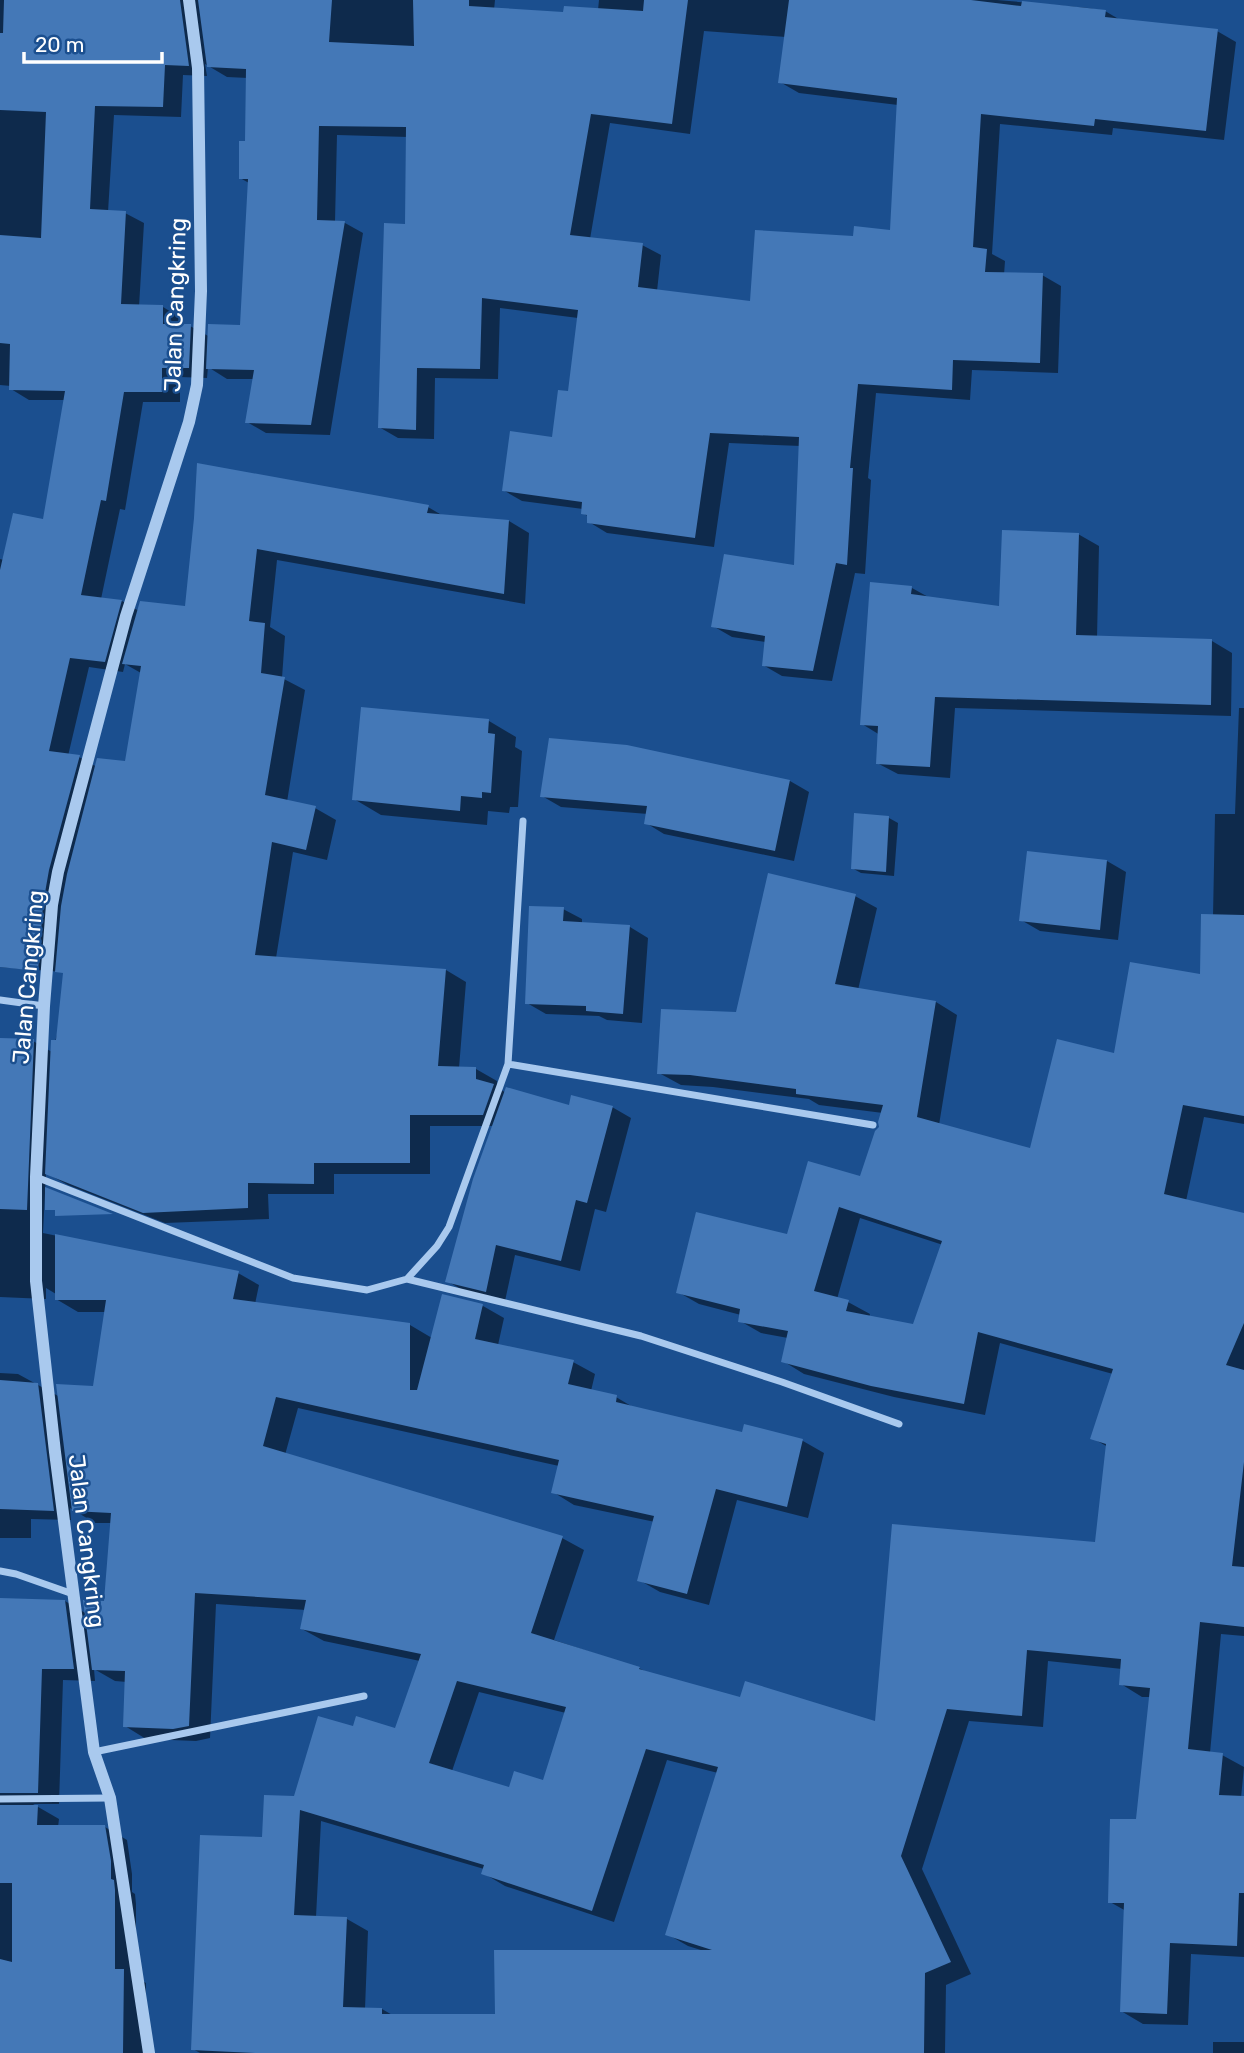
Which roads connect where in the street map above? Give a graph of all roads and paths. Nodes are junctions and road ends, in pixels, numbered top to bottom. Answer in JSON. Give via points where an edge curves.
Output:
{"nodes":[{"id":1,"x":189,"y":0,"type":"edge"},
{"id":2,"x":523,"y":821,"type":"dead end"},
{"id":3,"x":0,"y":1000,"type":"edge"},
{"id":4,"x":44,"y":1006,"type":"junction"},
{"id":5,"x":508,"y":1064,"type":"junction"},
{"id":6,"x":873,"y":1125,"type":"dead end"},
{"id":7,"x":36,"y":1177,"type":"junction"},
{"id":8,"x":407,"y":1279,"type":"junction"},
{"id":9,"x":899,"y":1424,"type":"dead end"},
{"id":10,"x":0,"y":1571,"type":"edge"},
{"id":11,"x":73,"y":1594,"type":"junction"},
{"id":12,"x":364,"y":1696,"type":"dead end"},
{"id":13,"x":94,"y":1752,"type":"junction"},
{"id":14,"x":110,"y":1798,"type":"junction"},
{"id":15,"x":0,"y":1799,"type":"edge"},
{"id":16,"x":149,"y":2053,"type":"edge"}],
"edges":[{"from":1,"to":4,"type":"street","name":"Jalan Cangkring","via":[[198,68],[201,291],[197,385],[126,616],[58,872]]},
{"from":2,"to":5,"type":"street"},
{"from":3,"to":4,"type":"street"},
{"from":4,"to":7,"type":"street","name":"Jalan Cangkring"},
{"from":5,"to":6,"type":"street"},
{"from":5,"to":8,"type":"street","via":[[449,1227]]},
{"from":7,"to":8,"type":"street","via":[[293,1278],[367,1290]]},
{"from":7,"to":11,"type":"street","name":"Jalan Cangkring","via":[[36,1281]]},
{"from":8,"to":9,"type":"street","via":[[641,1336]]},
{"from":10,"to":11,"type":"street"},
{"from":11,"to":13,"type":"street","name":"Jalan Cangkring"},
{"from":12,"to":13,"type":"street"},
{"from":13,"to":14,"type":"street","name":"Jalan Cangkring"},
{"from":14,"to":15,"type":"street"},
{"from":14,"to":16,"type":"street","name":"Jalan Cangkring"}]}
